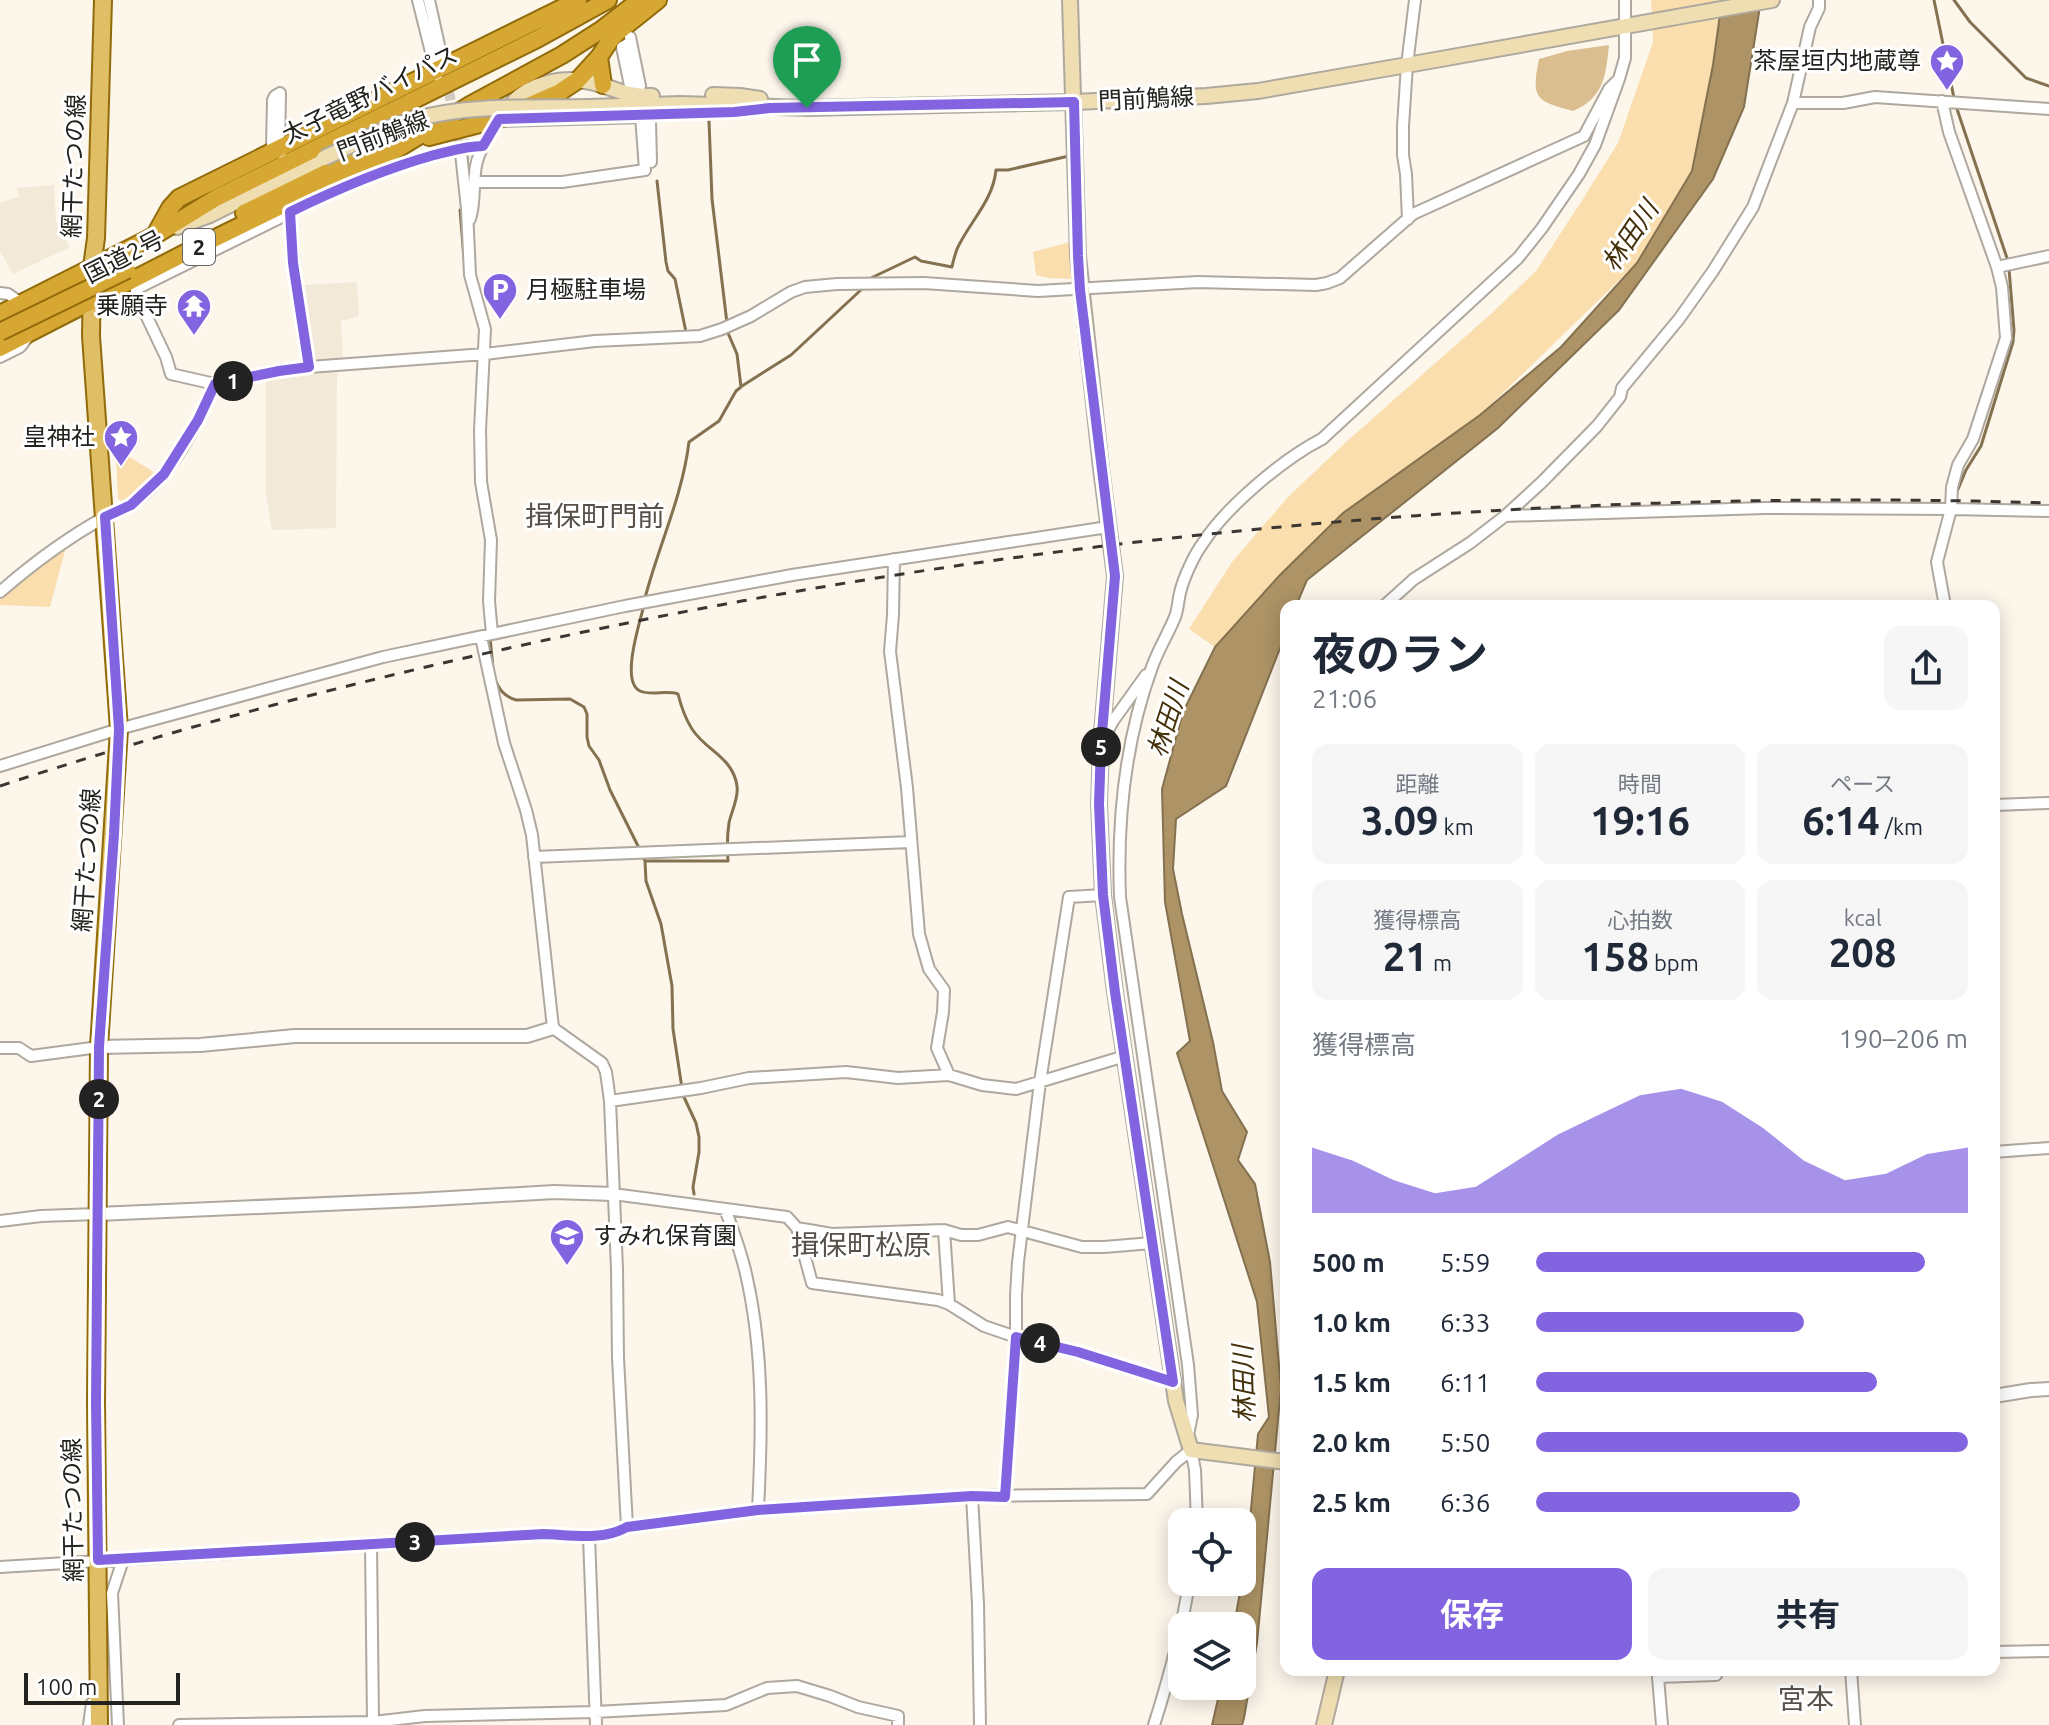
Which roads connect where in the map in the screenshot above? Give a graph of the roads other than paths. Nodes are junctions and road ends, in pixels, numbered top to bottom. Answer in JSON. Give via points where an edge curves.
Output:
{"nodes":[{"id":1,"x":103,"y":0,"type":"edge"},
{"id":2,"x":418,"y":0,"type":"edge"},
{"id":3,"x":429,"y":0,"type":"edge"},
{"id":4,"x":578,"y":0,"type":"edge"},
{"id":5,"x":589,"y":0,"type":"edge"},
{"id":6,"x":608,"y":0,"type":"edge"},
{"id":7,"x":640,"y":0,"type":"edge"},
{"id":8,"x":658,"y":0,"type":"edge"},
{"id":9,"x":1070,"y":0,"type":"edge"},
{"id":10,"x":1415,"y":0,"type":"edge"},
{"id":11,"x":1625,"y":0,"type":"edge"},
{"id":12,"x":1772,"y":0,"type":"edge"},
{"id":13,"x":1819,"y":0,"type":"edge"},
{"id":14,"x":1628,"y":26,"type":"junction"},
{"id":15,"x":630,"y":38,"type":"dead end"},
{"id":16,"x":537,"y":39,"type":"junction"},
{"id":17,"x":599,"y":57,"type":"junction"},
{"id":18,"x":439,"y":65,"type":"junction"},
{"id":19,"x":1407,"y":65,"type":"junction"},
{"id":20,"x":1619,"y":79,"type":"junction"},
{"id":21,"x":578,"y":80,"type":"junction"},
{"id":22,"x":603,"y":85,"type":"junction"},
{"id":23,"x":440,"y":88,"type":"junction"},
{"id":24,"x":636,"y":91,"type":"junction"},
{"id":25,"x":1942,"y":101,"type":"junction"},
{"id":26,"x":1074,"y":102,"type":"junction"},
{"id":27,"x":1793,"y":103,"type":"junction"},
{"id":28,"x":470,"y":105,"type":"junction"},
{"id":29,"x":770,"y":108,"type":"junction"},
{"id":30,"x":807,"y":108,"type":"junction"},
{"id":31,"x":2049,"y":109,"type":"edge"},
{"id":32,"x":645,"y":118,"type":"junction"},
{"id":33,"x":499,"y":119,"type":"junction"},
{"id":34,"x":465,"y":127,"type":"junction"},
{"id":35,"x":483,"y":146,"type":"junction"},
{"id":36,"x":399,"y":148,"type":"junction"},
{"id":37,"x":279,"y":153,"type":"junction"},
{"id":38,"x":461,"y":153,"type":"tunnel mouth"},
{"id":39,"x":475,"y":182,"type":"junction"},
{"id":40,"x":332,"y":187,"type":"junction"},
{"id":41,"x":287,"y":212,"type":"junction"},
{"id":42,"x":1408,"y":219,"type":"junction"},
{"id":43,"x":468,"y":228,"type":"junction"},
{"id":44,"x":154,"y":236,"type":"junction"},
{"id":45,"x":194,"y":254,"type":"junction"},
{"id":46,"x":2049,"y":256,"type":"edge"},
{"id":47,"x":92,"y":267,"type":"junction"},
{"id":48,"x":1997,"y":267,"type":"junction"},
{"id":49,"x":1080,"y":290,"type":"junction"},
{"id":50,"x":0,"y":293,"type":"edge"},
{"id":51,"x":92,"y":300,"type":"junction"},
{"id":52,"x":21,"y":303,"type":"junction"},
{"id":53,"x":0,"y":314,"type":"edge"},
{"id":54,"x":0,"y":332,"type":"edge"},
{"id":55,"x":31,"y":333,"type":"junction"},
{"id":56,"x":0,"y":348,"type":"edge"},
{"id":57,"x":485,"y":354,"type":"junction"},
{"id":58,"x":0,"y":357,"type":"edge"},
{"id":59,"x":309,"y":367,"type":"junction"},
{"id":60,"x":215,"y":384,"type":"junction"},
{"id":61,"x":1951,"y":509,"type":"junction"},
{"id":62,"x":2049,"y":511,"type":"edge"},
{"id":63,"x":1505,"y":516,"type":"junction"},
{"id":64,"x":105,"y":517,"type":"junction"},
{"id":65,"x":1108,"y":527,"type":"junction"},
{"id":66,"x":894,"y":559,"type":"junction"},
{"id":67,"x":0,"y":592,"type":"edge"},
{"id":68,"x":1391,"y":600,"type":"edge"},
{"id":69,"x":1944,"y":600,"type":"edge"},
{"id":70,"x":487,"y":636,"type":"junction"},
{"id":71,"x":1152,"y":667,"type":"junction"},
{"id":72,"x":119,"y":729,"type":"junction"},
{"id":73,"x":1101,"y":745,"type":"junction"},
{"id":74,"x":0,"y":766,"type":"edge"},
{"id":75,"x":2049,"y":803,"type":"edge"},
{"id":76,"x":2000,"y":805,"type":"edge"},
{"id":77,"x":911,"y":842,"type":"junction"},
{"id":78,"x":534,"y":857,"type":"junction"},
{"id":79,"x":1103,"y":895,"type":"junction"},
{"id":80,"x":553,"y":1028,"type":"junction"},
{"id":81,"x":99,"y":1047,"type":"junction"},
{"id":82,"x":0,"y":1048,"type":"edge"},
{"id":83,"x":1125,"y":1056,"type":"junction"},
{"id":84,"x":949,"y":1075,"type":"junction"},
{"id":85,"x":1040,"y":1082,"type":"junction"},
{"id":86,"x":610,"y":1101,"type":"junction"},
{"id":87,"x":2049,"y":1148,"type":"edge"},
{"id":88,"x":2000,"y":1152,"type":"edge"},
{"id":89,"x":613,"y":1194,"type":"junction"},
{"id":90,"x":725,"y":1209,"type":"junction"},
{"id":91,"x":98,"y":1214,"type":"junction"},
{"id":92,"x":0,"y":1221,"type":"edge"},
{"id":93,"x":797,"y":1228,"type":"junction"},
{"id":94,"x":944,"y":1230,"type":"junction"},
{"id":95,"x":1023,"y":1230,"type":"junction"},
{"id":96,"x":1152,"y":1243,"type":"junction"},
{"id":97,"x":949,"y":1304,"type":"junction"},
{"id":98,"x":1016,"y":1337,"type":"junction"},
{"id":99,"x":1173,"y":1382,"type":"junction"},
{"id":100,"x":2049,"y":1389,"type":"edge"},
{"id":101,"x":2000,"y":1395,"type":"edge"},
{"id":102,"x":1189,"y":1444,"type":"junction"},
{"id":103,"x":1280,"y":1461,"type":"edge"},
{"id":104,"x":972,"y":1496,"type":"junction"},
{"id":105,"x":1005,"y":1497,"type":"junction"},
{"id":106,"x":1196,"y":1508,"type":"edge"},
{"id":107,"x":758,"y":1510,"type":"junction"},
{"id":108,"x":627,"y":1527,"type":"junction"},
{"id":109,"x":589,"y":1536,"type":"junction"},
{"id":110,"x":371,"y":1544,"type":"junction"},
{"id":111,"x":98,"y":1560,"type":"junction"},
{"id":112,"x":123,"y":1560,"type":"junction"},
{"id":113,"x":0,"y":1567,"type":"edge"},
{"id":114,"x":1187,"y":1596,"type":"edge"},
{"id":115,"x":2049,"y":1651,"type":"edge"},
{"id":116,"x":2000,"y":1652,"type":"edge"},
{"id":117,"x":98,"y":1661,"type":"junction"},
{"id":118,"x":1336,"y":1676,"type":"edge"},
{"id":119,"x":1687,"y":1676,"type":"edge"},
{"id":120,"x":1851,"y":1676,"type":"edge"},
{"id":121,"x":595,"y":1712,"type":"junction"},
{"id":122,"x":373,"y":1722,"type":"junction"},
{"id":123,"x":89,"y":1725,"type":"edge"},
{"id":124,"x":99,"y":1725,"type":"edge"},
{"id":125,"x":118,"y":1725,"type":"edge"},
{"id":126,"x":179,"y":1725,"type":"edge"},
{"id":127,"x":596,"y":1725,"type":"edge"},
{"id":128,"x":898,"y":1725,"type":"edge"},
{"id":129,"x":980,"y":1725,"type":"edge"},
{"id":130,"x":1154,"y":1725,"type":"edge"},
{"id":131,"x":1324,"y":1725,"type":"edge"},
{"id":132,"x":1662,"y":1725,"type":"edge"},
{"id":133,"x":1855,"y":1725,"type":"edge"}],
"edges":[{"from":1,"to":47,"type":"main road","name":"網干たつの線"},
{"from":2,"to":18,"type":"street"},
{"from":3,"to":18,"type":"street"},
{"from":4,"to":18,"type":"highway"},
{"from":5,"to":16,"type":"highway"},
{"from":6,"to":16,"type":"highway","name":"太子竜野バイパス","number":"2"},
{"from":7,"to":28,"type":"highway","number":"2","via":[[562,55]]},
{"from":8,"to":17,"type":"highway","via":[[611,39]]},
{"from":9,"to":26,"type":"main road"},
{"from":10,"to":19,"type":"street"},
{"from":11,"to":14,"type":"street"},
{"from":12,"to":14,"type":"main road","name":"門前鵤線"},
{"from":13,"to":27,"type":"street"},
{"from":14,"to":19,"type":"main road","name":"門前鵤線"},
{"from":14,"to":20,"type":"street"},
{"from":15,"to":24,"type":"street","via":[[622,47]]},
{"from":16,"to":23,"type":"highway","name":"太子竜野バイパス","number":"2"},
{"from":17,"to":21,"type":"highway"},
{"from":17,"to":22,"type":"highway"},
{"from":18,"to":23,"type":"street"},
{"from":18,"to":37,"type":"highway"},
{"from":19,"to":26,"type":"main road","name":"門前鵤線","via":[[1258,91]]},
{"from":19,"to":42,"type":"street","via":[[1403,155]]},
{"from":20,"to":42,"type":"street","via":[[1584,136]]},
{"from":20,"to":71,"type":"street","via":[[1595,145],[1518,258],[1322,439],[1301,450],[1220,521],[1196,555]]},
{"from":21,"to":22,"type":"main road"},
{"from":21,"to":33,"type":"highway"},
{"from":22,"to":24,"type":"main road"},
{"from":23,"to":37,"type":"highway","name":"太子竜野バイパス","number":"2"},
{"from":24,"to":30,"type":"main road","via":[[740,96]]},
{"from":25,"to":27,"type":"street","via":[[1875,97]]},
{"from":25,"to":31,"type":"street"},
{"from":25,"to":48,"type":"street"},
{"from":26,"to":30,"type":"main road","name":"門前鵤線"},
{"from":26,"to":49,"type":"main road"},
{"from":27,"to":63,"type":"street","via":[[1753,207],[1713,271],[1597,426]]},
{"from":28,"to":36,"type":"highway","number":"2"},
{"from":28,"to":54,"type":"highway","number":"2","bridge":true},
{"from":29,"to":30,"type":"main road","name":"門前鵤線"},
{"from":29,"to":32,"type":"main road"},
{"from":29,"to":44,"type":"main road","name":"門前鵤線","bridge":true,"via":[[681,104],[432,115],[397,125],[210,215]]},
{"from":32,"to":33,"type":"main road"},
{"from":32,"to":39,"type":"street","via":[[645,170],[562,182]]},
{"from":33,"to":34,"type":"highway"},
{"from":33,"to":35,"type":"street"},
{"from":34,"to":35,"type":"street"},
{"from":34,"to":36,"type":"highway"},
{"from":35,"to":39,"type":"street"},
{"from":35,"to":40,"type":"street"},
{"from":36,"to":40,"type":"highway","name":"国道2号","number":"2"},
{"from":37,"to":44,"type":"highway","name":"太子竜野バイパス","number":"2"},
{"from":38,"to":43,"type":"street"},
{"from":39,"to":43,"type":"street"},
{"from":40,"to":41,"type":"highway","name":"国道2号","number":"2"},
{"from":41,"to":45,"type":"highway","name":"国道2号","number":"2"},
{"from":41,"to":59,"type":"street"},
{"from":42,"to":49,"type":"street","via":[[1340,278],[1327,283],[1198,282]]},
{"from":43,"to":57,"type":"street","via":[[470,275],[485,329]]},
{"from":44,"to":47,"type":"highway","name":"国道2号","number":"2"},
{"from":45,"to":51,"type":"highway","name":"国道2号","number":"2"},
{"from":45,"to":60,"type":"street","via":[[136,289],[136,294],[171,374]]},
{"from":46,"to":48,"type":"street"},
{"from":47,"to":51,"type":"main road","name":"網干たつの線"},
{"from":47,"to":52,"type":"highway","name":"国道2号","number":"2"},
{"from":48,"to":61,"type":"street","via":[[2006,338],[1973,439],[1958,465]]},
{"from":49,"to":57,"type":"street","via":[[924,283],[805,287],[700,336],[563,343]]},
{"from":49,"to":65,"type":"main road"},
{"from":50,"to":52,"type":"street"},
{"from":51,"to":55,"type":"highway","name":"国道2号","number":"2"},
{"from":51,"to":64,"type":"main road","name":"網干たつの線"},
{"from":52,"to":53,"type":"highway","name":"国道2号","number":"2"},
{"from":55,"to":56,"type":"highway","name":"国道2号","number":"2"},
{"from":55,"to":58,"type":"street","via":[[20,347]]},
{"from":57,"to":59,"type":"street"},
{"from":57,"to":70,"type":"street","via":[[480,430],[481,482],[491,540]]},
{"from":59,"to":60,"type":"street"},
{"from":60,"to":64,"type":"street","via":[[164,474],[131,505]]},
{"from":61,"to":62,"type":"street"},
{"from":61,"to":63,"type":"street"},
{"from":61,"to":69,"type":"street","via":[[1937,562]]},
{"from":63,"to":68,"type":"street"},
{"from":64,"to":67,"type":"street"},
{"from":64,"to":72,"type":"main road","name":"網干たつの線"},
{"from":65,"to":66,"type":"street"},
{"from":65,"to":73,"type":"main road","via":[[1115,576]]},
{"from":66,"to":70,"type":"street"},
{"from":66,"to":77,"type":"street","via":[[890,651]]},
{"from":70,"to":72,"type":"street","via":[[383,657]]},
{"from":70,"to":78,"type":"street","via":[[504,743],[526,810]]},
{"from":71,"to":73,"type":"street"},
{"from":71,"to":102,"type":"street","via":[[1133,730],[1121,803],[1120,897],[1188,1365]]},
{"from":72,"to":74,"type":"street"},
{"from":72,"to":81,"type":"main road","name":"網干たつの線"},
{"from":73,"to":79,"type":"main road"},
{"from":75,"to":76,"type":"street"},
{"from":77,"to":78,"type":"street"},
{"from":77,"to":84,"type":"street","via":[[919,934],[929,969],[944,990],[937,1048]]},
{"from":78,"to":80,"type":"street"},
{"from":79,"to":83,"type":"main road"},
{"from":79,"to":85,"type":"street","via":[[1069,897]]},
{"from":80,"to":81,"type":"street","via":[[527,1036],[295,1036]]},
{"from":80,"to":86,"type":"street","via":[[602,1063]]},
{"from":81,"to":82,"type":"street","via":[[31,1056],[19,1048]]},
{"from":81,"to":91,"type":"main road","name":"網干たつの線"},
{"from":83,"to":85,"type":"street"},
{"from":83,"to":96,"type":"main road"},
{"from":84,"to":85,"type":"street","via":[[1016,1089]]},
{"from":84,"to":86,"type":"street","via":[[898,1078],[846,1072],[749,1078]]},
{"from":85,"to":95,"type":"street"},
{"from":86,"to":89,"type":"street"},
{"from":87,"to":88,"type":"street"},
{"from":89,"to":90,"type":"street"},
{"from":89,"to":91,"type":"street","via":[[554,1192]]},
{"from":89,"to":108,"type":"street"},
{"from":90,"to":93,"type":"street","via":[[787,1217]]},
{"from":90,"to":107,"type":"street","via":[[746,1274],[755,1329],[761,1390]]},
{"from":91,"to":92,"type":"street"},
{"from":91,"to":111,"type":"main road","name":"網干たつの線"},
{"from":93,"to":94,"type":"street","via":[[832,1234]]},
{"from":93,"to":97,"type":"street","via":[[812,1283]]},
{"from":94,"to":95,"type":"street","via":[[978,1235],[1008,1227]]},
{"from":94,"to":97,"type":"street"},
{"from":95,"to":96,"type":"street","via":[[1082,1247]]},
{"from":95,"to":98,"type":"street"},
{"from":96,"to":99,"type":"main road"},
{"from":97,"to":98,"type":"street","via":[[984,1326]]},
{"from":98,"to":99,"type":"street"},
{"from":98,"to":105,"type":"street"},
{"from":99,"to":102,"type":"main road"},
{"from":100,"to":101,"type":"street"},
{"from":102,"to":103,"type":"main road"},
{"from":102,"to":105,"type":"street","via":[[1147,1494]]},
{"from":102,"to":106,"type":"street"},
{"from":104,"to":105,"type":"street"},
{"from":104,"to":107,"type":"street"},
{"from":104,"to":129,"type":"street"},
{"from":107,"to":108,"type":"street"},
{"from":108,"to":109,"type":"street"},
{"from":109,"to":110,"type":"street"},
{"from":109,"to":121,"type":"street"},
{"from":110,"to":112,"type":"street"},
{"from":110,"to":122,"type":"street"},
{"from":111,"to":112,"type":"street"},
{"from":111,"to":113,"type":"street"},
{"from":111,"to":117,"type":"main road","name":"網干たつの線"},
{"from":112,"to":125,"type":"street","via":[[112,1593]]},
{"from":114,"to":130,"type":"street"},
{"from":115,"to":116,"type":"street"},
{"from":117,"to":123,"type":"street"},
{"from":117,"to":124,"type":"main road","name":"網干たつの線"},
{"from":118,"to":131,"type":"main road"},
{"from":119,"to":132,"type":"street","via":[[1658,1677]]},
{"from":120,"to":133,"type":"street"},
{"from":121,"to":122,"type":"street"},
{"from":121,"to":127,"type":"street"},
{"from":121,"to":128,"type":"street","via":[[726,1705],[767,1688],[797,1686],[898,1716]]},
{"from":122,"to":126,"type":"street"}]}
